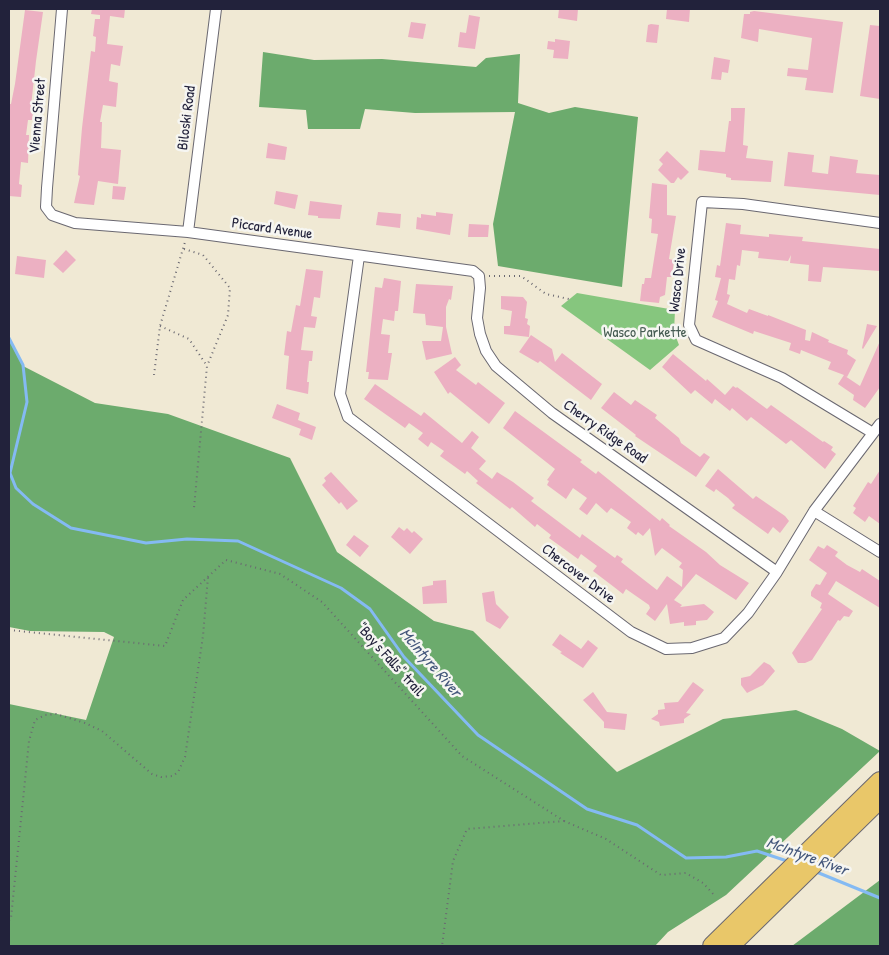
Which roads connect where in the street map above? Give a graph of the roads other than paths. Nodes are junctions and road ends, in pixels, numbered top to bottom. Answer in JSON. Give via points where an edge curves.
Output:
{"nodes":[{"id":1,"x":62,"y":9,"type":"edge"},
{"id":2,"x":216,"y":9,"type":"edge"},
{"id":3,"x":60,"y":220,"type":"joint"},
{"id":4,"x":880,"y":223,"type":"edge"},
{"id":5,"x":188,"y":232,"type":"junction"},
{"id":6,"x":359,"y":256,"type":"junction"},
{"id":7,"x":479,"y":276,"type":"joint"},
{"id":8,"x":880,"y":424,"type":"edge"},
{"id":9,"x":873,"y":433,"type":"junction"},
{"id":10,"x":814,"y":511,"type":"junction"},
{"id":11,"x":880,"y":552,"type":"edge"},
{"id":12,"x":777,"y":572,"type":"junction"},
{"id":13,"x":880,"y":780,"type":"edge"},
{"id":14,"x":880,"y":799,"type":"edge"},
{"id":15,"x":813,"y":857,"type":"junction"},
{"id":16,"x":789,"y":880,"type":"junction"},
{"id":17,"x":712,"y":946,"type":"edge"},
{"id":18,"x":730,"y":946,"type":"edge"}],
"edges":[{"from":1,"to":3,"type":"street","name":"Vienna Street","via":[[46,200],[46,207]]},
{"from":2,"to":5,"type":"street","name":"Biloski Road"},
{"from":3,"to":5,"type":"street","name":"Piccard Avenue"},
{"from":4,"to":9,"type":"street","name":"Wasco Drive","via":[[743,204],[702,202],[689,325],[696,340],[782,378]]},
{"from":5,"to":6,"type":"street","name":"Piccard Avenue"},
{"from":6,"to":7,"type":"street","name":"Piccard Avenue","via":[[473,271]]},
{"from":6,"to":12,"type":"street","name":"Chercover Drive","via":[[340,394],[348,417],[374,438],[631,632],[666,649],[692,648],[724,638],[748,613]]},
{"from":7,"to":12,"type":"street","name":"Cherry Ridge Road","via":[[477,318],[480,334],[496,366],[552,413]]},
{"from":8,"to":9,"type":"street","name":"Chercover Drive"},
{"from":9,"to":10,"type":"street","name":"Chercover Drive"},
{"from":10,"to":11,"type":"street"},
{"from":10,"to":12,"type":"street","name":"Chercover Drive"},
{"from":13,"to":15,"type":"highway"},
{"from":14,"to":15,"type":"highway"},
{"from":15,"to":16,"type":"highway"},
{"from":16,"to":17,"type":"highway"},
{"from":16,"to":18,"type":"highway"}]}
